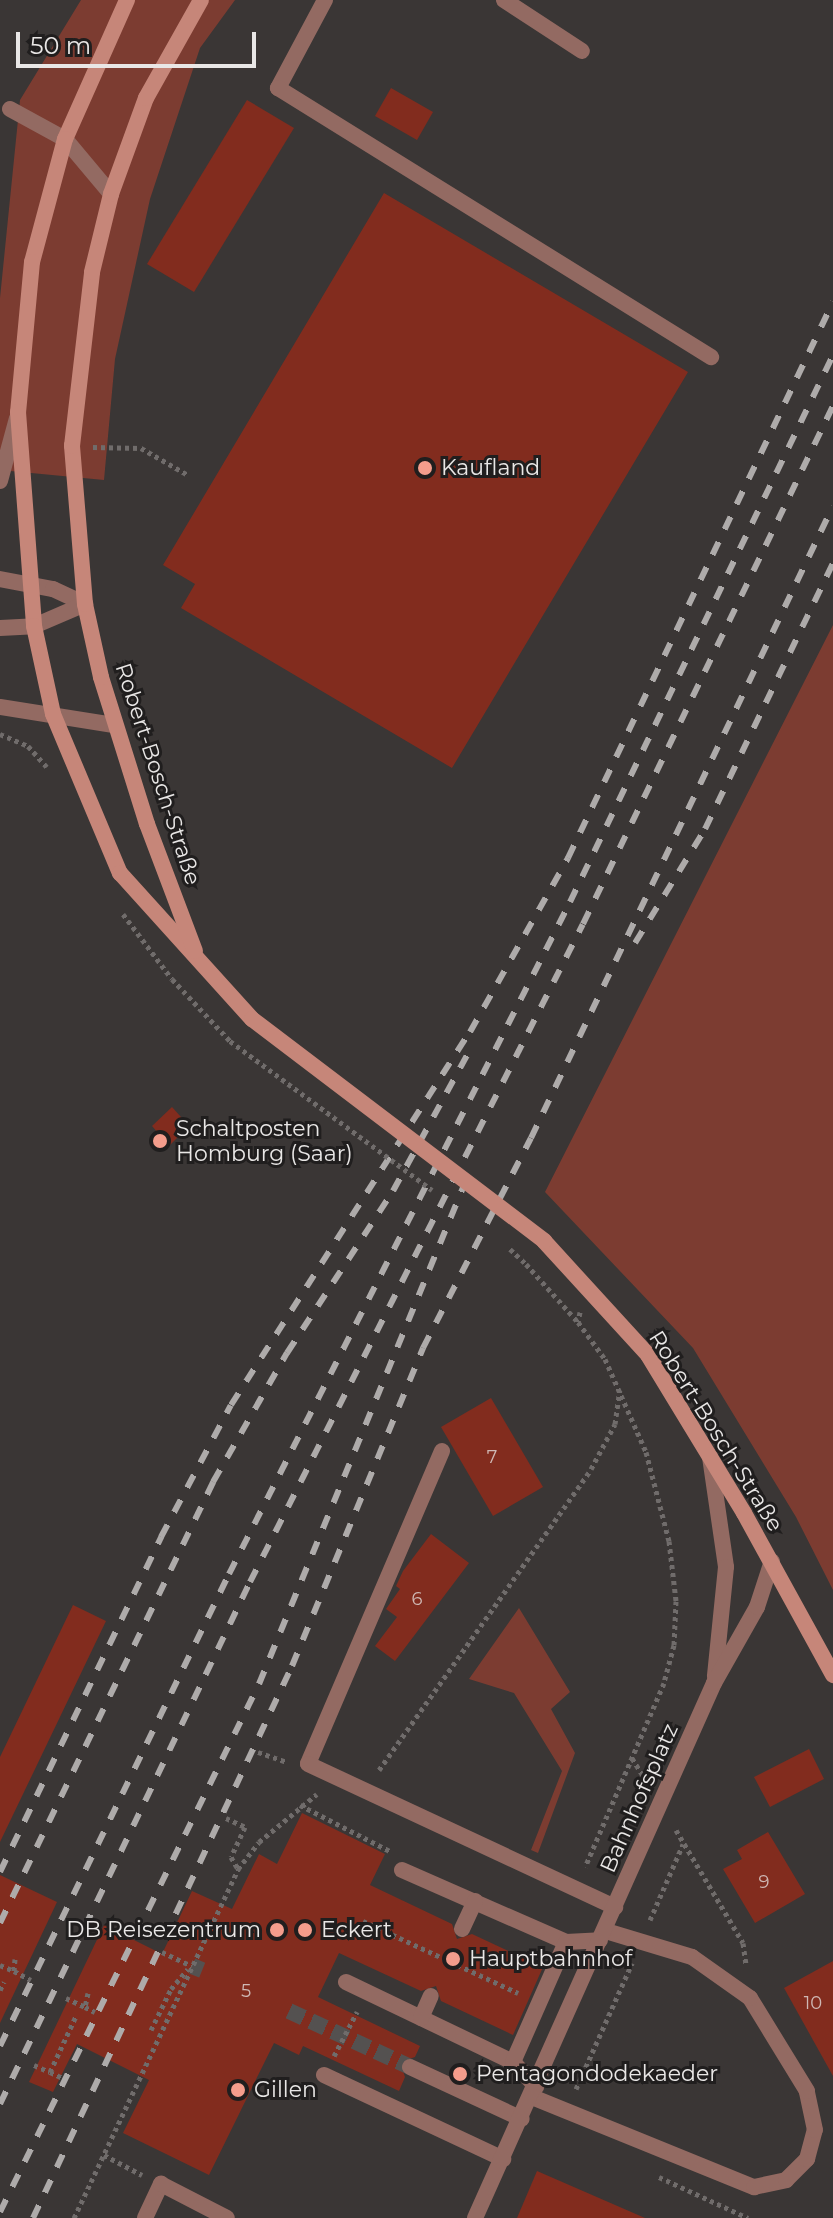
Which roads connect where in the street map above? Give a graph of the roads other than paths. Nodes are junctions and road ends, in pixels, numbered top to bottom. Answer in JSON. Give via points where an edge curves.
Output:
{"nodes":[{"id":1,"x":127,"y":0,"type":"edge"},
{"id":2,"x":201,"y":0,"type":"edge"},
{"id":3,"x":325,"y":0,"type":"edge"},
{"id":4,"x":504,"y":0,"type":"edge"},
{"id":5,"x":582,"y":51,"type":"dead end"},
{"id":6,"x":10,"y":109,"type":"dead end"},
{"id":7,"x":65,"y":139,"type":"junction"},
{"id":8,"x":111,"y":194,"type":"junction"},
{"id":9,"x":711,"y":357,"type":"dead end"},
{"id":10,"x":18,"y":412,"type":"junction"},
{"id":11,"x":0,"y":481,"type":"edge"},
{"id":12,"x":0,"y":579,"type":"edge"},
{"id":13,"x":31,"y":584,"type":"junction"},
{"id":14,"x":85,"y":604,"type":"junction"},
{"id":15,"x":34,"y":626,"type":"junction"},
{"id":16,"x":0,"y":628,"type":"edge"},
{"id":17,"x":0,"y":707,"type":"edge"},
{"id":18,"x":53,"y":714,"type":"junction"},
{"id":19,"x":114,"y":725,"type":"junction"},
{"id":20,"x":199,"y":960,"type":"junction"},
{"id":21,"x":442,"y":1451,"type":"dead end"},
{"id":22,"x":710,"y":1455,"type":"junction"},
{"id":23,"x":772,"y":1561,"type":"junction"},
{"id":24,"x":833,"y":1675,"type":"edge"},
{"id":25,"x":714,"y":1683,"type":"junction"},
{"id":26,"x":402,"y":1870,"type":"road end"},
{"id":27,"x":475,"y":1901,"type":"junction"},
{"id":28,"x":615,"y":1907,"type":"junction"},
{"id":29,"x":462,"y":1929,"type":"dead end"},
{"id":30,"x":603,"y":1936,"type":"junction"},
{"id":31,"x":566,"y":1942,"type":"junction"},
{"id":32,"x":346,"y":1982,"type":"dead end"},
{"id":33,"x":431,"y":1996,"type":"dead end"},
{"id":34,"x":421,"y":2018,"type":"junction"},
{"id":35,"x":513,"y":2062,"type":"junction"},
{"id":36,"x":410,"y":2067,"type":"tunnel mouth"},
{"id":37,"x":324,"y":2075,"type":"road end"},
{"id":38,"x":534,"y":2092,"type":"junction"},
{"id":39,"x":522,"y":2119,"type":"junction"},
{"id":40,"x":503,"y":2159,"type":"junction"},
{"id":41,"x":145,"y":2218,"type":"edge"},
{"id":42,"x":227,"y":2218,"type":"edge"},
{"id":43,"x":475,"y":2218,"type":"edge"}],
"edges":[{"from":1,"to":7,"type":"main road","name":"Robert-Bosch-Straße"},
{"from":2,"to":8,"type":"main road","name":"Robert-Bosch-Straße","via":[[146,98]]},
{"from":3,"to":9,"type":"street","via":[[278,88]]},
{"from":4,"to":5,"type":"street"},
{"from":6,"to":7,"type":"street"},
{"from":7,"to":8,"type":"street"},
{"from":7,"to":10,"type":"main road","name":"Robert-Bosch-Straße","via":[[32,262]]},
{"from":8,"to":14,"type":"main road","name":"Robert-Bosch-Straße","via":[[92,272],[72,446]]},
{"from":10,"to":11,"type":"street"},
{"from":10,"to":13,"type":"main road","name":"Robert-Bosch-Straße"},
{"from":12,"to":13,"type":"street"},
{"from":13,"to":14,"type":"street"},
{"from":13,"to":15,"type":"main road","name":"Robert-Bosch-Straße"},
{"from":14,"to":15,"type":"street"},
{"from":14,"to":19,"type":"main road","name":"Robert-Bosch-Straße"},
{"from":15,"to":16,"type":"street"},
{"from":15,"to":18,"type":"main road","name":"Robert-Bosch-Straße"},
{"from":17,"to":18,"type":"street"},
{"from":18,"to":19,"type":"street"},
{"from":18,"to":20,"type":"main road","name":"Robert-Bosch-Straße","via":[[120,873]]},
{"from":19,"to":20,"type":"main road","name":"Robert-Bosch-Straße"},
{"from":20,"to":22,"type":"main road","name":"Robert-Bosch-Straße","bridge":true,"via":[[252,1019],[544,1241],[648,1355]]},
{"from":21,"to":28,"type":"street","via":[[308,1764]]},
{"from":22,"to":23,"type":"main road","name":"Robert-Bosch-Straße"},
{"from":22,"to":25,"type":"street","via":[[726,1581]]},
{"from":23,"to":24,"type":"main road","name":"Robert-Bosch-Straße"},
{"from":23,"to":25,"type":"street","via":[[757,1607]]},
{"from":25,"to":28,"type":"street","name":"Bahnhofsplatz"},
{"from":26,"to":27,"type":"street"},
{"from":27,"to":29,"type":"street"},
{"from":27,"to":31,"type":"street"},
{"from":28,"to":30,"type":"street","name":"Bahnhofsplatz"},
{"from":30,"to":31,"type":"street"},
{"from":30,"to":38,"type":"street","name":"Bahnhofsplatz"},
{"from":30,"to":38,"type":"street","via":[[692,1957],[750,1998],[780,2040],[813,2111],[813,2144],[807,2159],[786,2180],[754,2187],[733,2182]]},
{"from":31,"to":35,"type":"street"},
{"from":32,"to":34,"type":"street"},
{"from":33,"to":34,"type":"street"},
{"from":34,"to":35,"type":"street"},
{"from":35,"to":38,"type":"street"},
{"from":36,"to":39,"type":"street"},
{"from":37,"to":40,"type":"street"},
{"from":38,"to":39,"type":"street","name":"Bahnhofsplatz"},
{"from":39,"to":40,"type":"street","name":"Bahnhofsplatz"},
{"from":40,"to":43,"type":"street","name":"Bahnhofsplatz"},
{"from":41,"to":42,"type":"street","via":[[161,2184]]}]}
